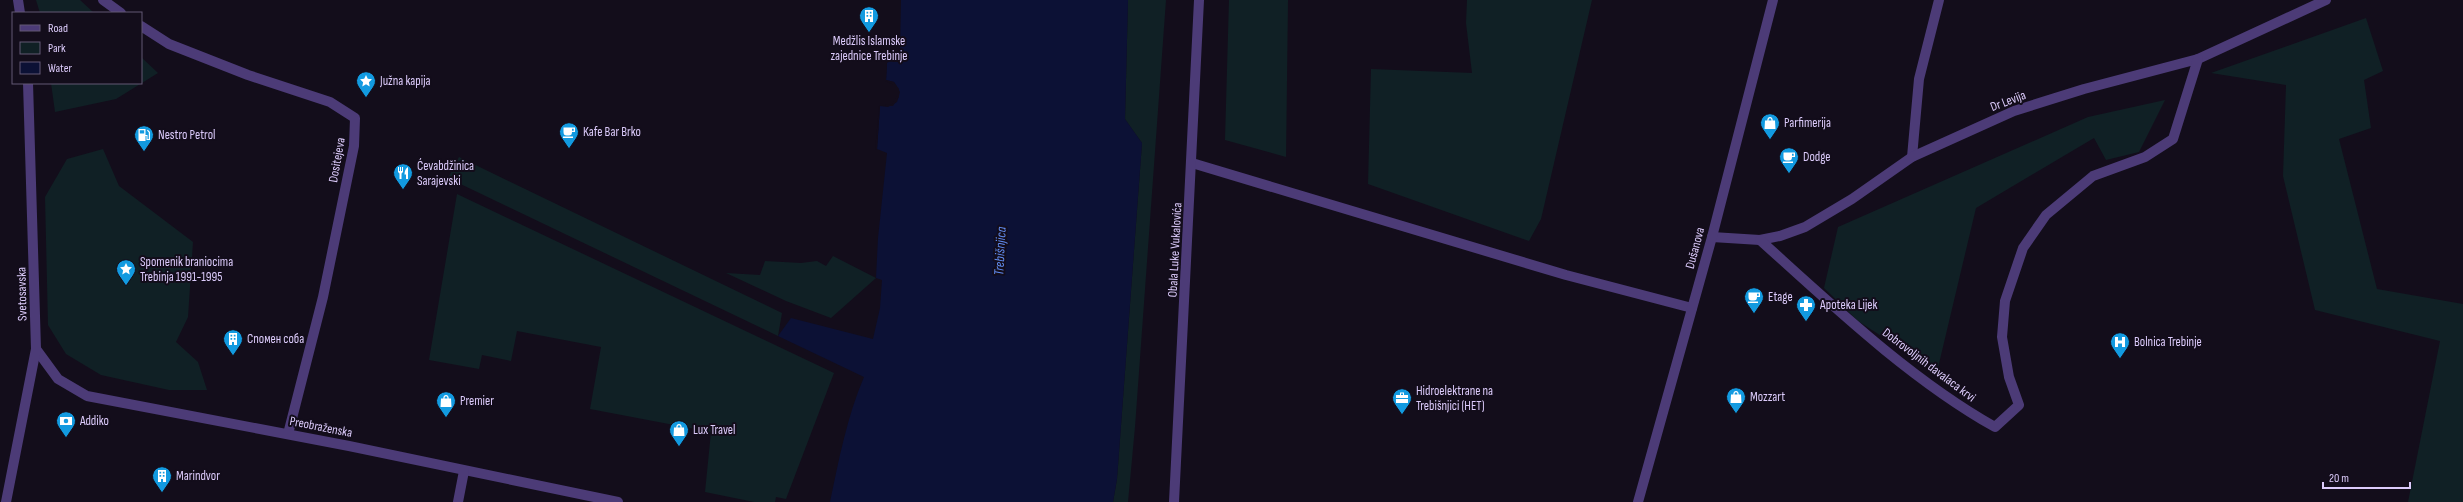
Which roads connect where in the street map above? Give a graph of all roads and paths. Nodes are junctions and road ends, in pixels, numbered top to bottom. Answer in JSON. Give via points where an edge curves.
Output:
{"nodes":[{"id":1,"x":18,"y":0,"type":"edge"},
{"id":2,"x":103,"y":0,"type":"edge"},
{"id":3,"x":1199,"y":0,"type":"edge"},
{"id":4,"x":1773,"y":0,"type":"edge"},
{"id":5,"x":1938,"y":0,"type":"edge"},
{"id":6,"x":2326,"y":0,"type":"edge"},
{"id":7,"x":20,"y":12,"type":"edge"},
{"id":8,"x":120,"y":12,"type":"edge"},
{"id":9,"x":142,"y":27,"type":"edge"},
{"id":10,"x":2198,"y":59,"type":"junction"},
{"id":11,"x":28,"y":84,"type":"edge"},
{"id":12,"x":1912,"y":157,"type":"junction"},
{"id":13,"x":1192,"y":163,"type":"junction"},
{"id":14,"x":1712,"y":237,"type":"junction"},
{"id":15,"x":1760,"y":240,"type":"junction"},
{"id":16,"x":1692,"y":308,"type":"junction"},
{"id":17,"x":36,"y":349,"type":"junction"},
{"id":18,"x":288,"y":434,"type":"junction"},
{"id":19,"x":464,"y":471,"type":"junction"},
{"id":20,"x":6,"y":502,"type":"edge"},
{"id":21,"x":458,"y":502,"type":"edge"},
{"id":22,"x":618,"y":502,"type":"edge"},
{"id":23,"x":1174,"y":502,"type":"edge"},
{"id":24,"x":1638,"y":502,"type":"edge"}],
"edges":[{"from":1,"to":7,"type":"street"},
{"from":2,"to":8,"type":"street"},
{"from":3,"to":13,"type":"street","name":"Obala Luke Vukalovića"},
{"from":4,"to":14,"type":"street","name":"Dušanova"},
{"from":5,"to":12,"type":"street","via":[[1919,79]]},
{"from":6,"to":10,"type":"street","name":"Dr Levija"},
{"from":9,"to":18,"type":"street","name":"Dositejeva","via":[[169,44],[248,75],[330,102],[355,118],[354,146],[323,297]]},
{"from":10,"to":12,"type":"street","name":"Dr Levija","via":[[2084,89],[2014,111]]},
{"from":10,"to":15,"type":"street","name":"Dobrovoljnih davalaca krvi","via":[[2173,139],[2145,157],[2093,176],[2046,214],[2023,248],[2005,301],[2002,337],[2009,377],[2019,405],[1995,427],[1950,400],[1835,308]]},
{"from":11,"to":17,"type":"street","name":"Svetosavska"},
{"from":12,"to":15,"type":"street","name":"Dr Levija","via":[[1852,199],[1805,227]]},
{"from":13,"to":16,"type":"street","via":[[1566,275]]},
{"from":13,"to":23,"type":"street","name":"Obala Luke Vukalovića"},
{"from":14,"to":15,"type":"street","name":"Dr Levija"},
{"from":14,"to":16,"type":"street","name":"Dušanova"},
{"from":16,"to":24,"type":"street","name":"Dušanova"},
{"from":17,"to":18,"type":"street","name":"Preobraženska","via":[[58,379],[87,396]]},
{"from":17,"to":20,"type":"street","name":"Svetosavska"},
{"from":18,"to":19,"type":"street","name":"Preobraženska"},
{"from":19,"to":21,"type":"street"},
{"from":19,"to":22,"type":"street","name":"Preobraženska"}]}
